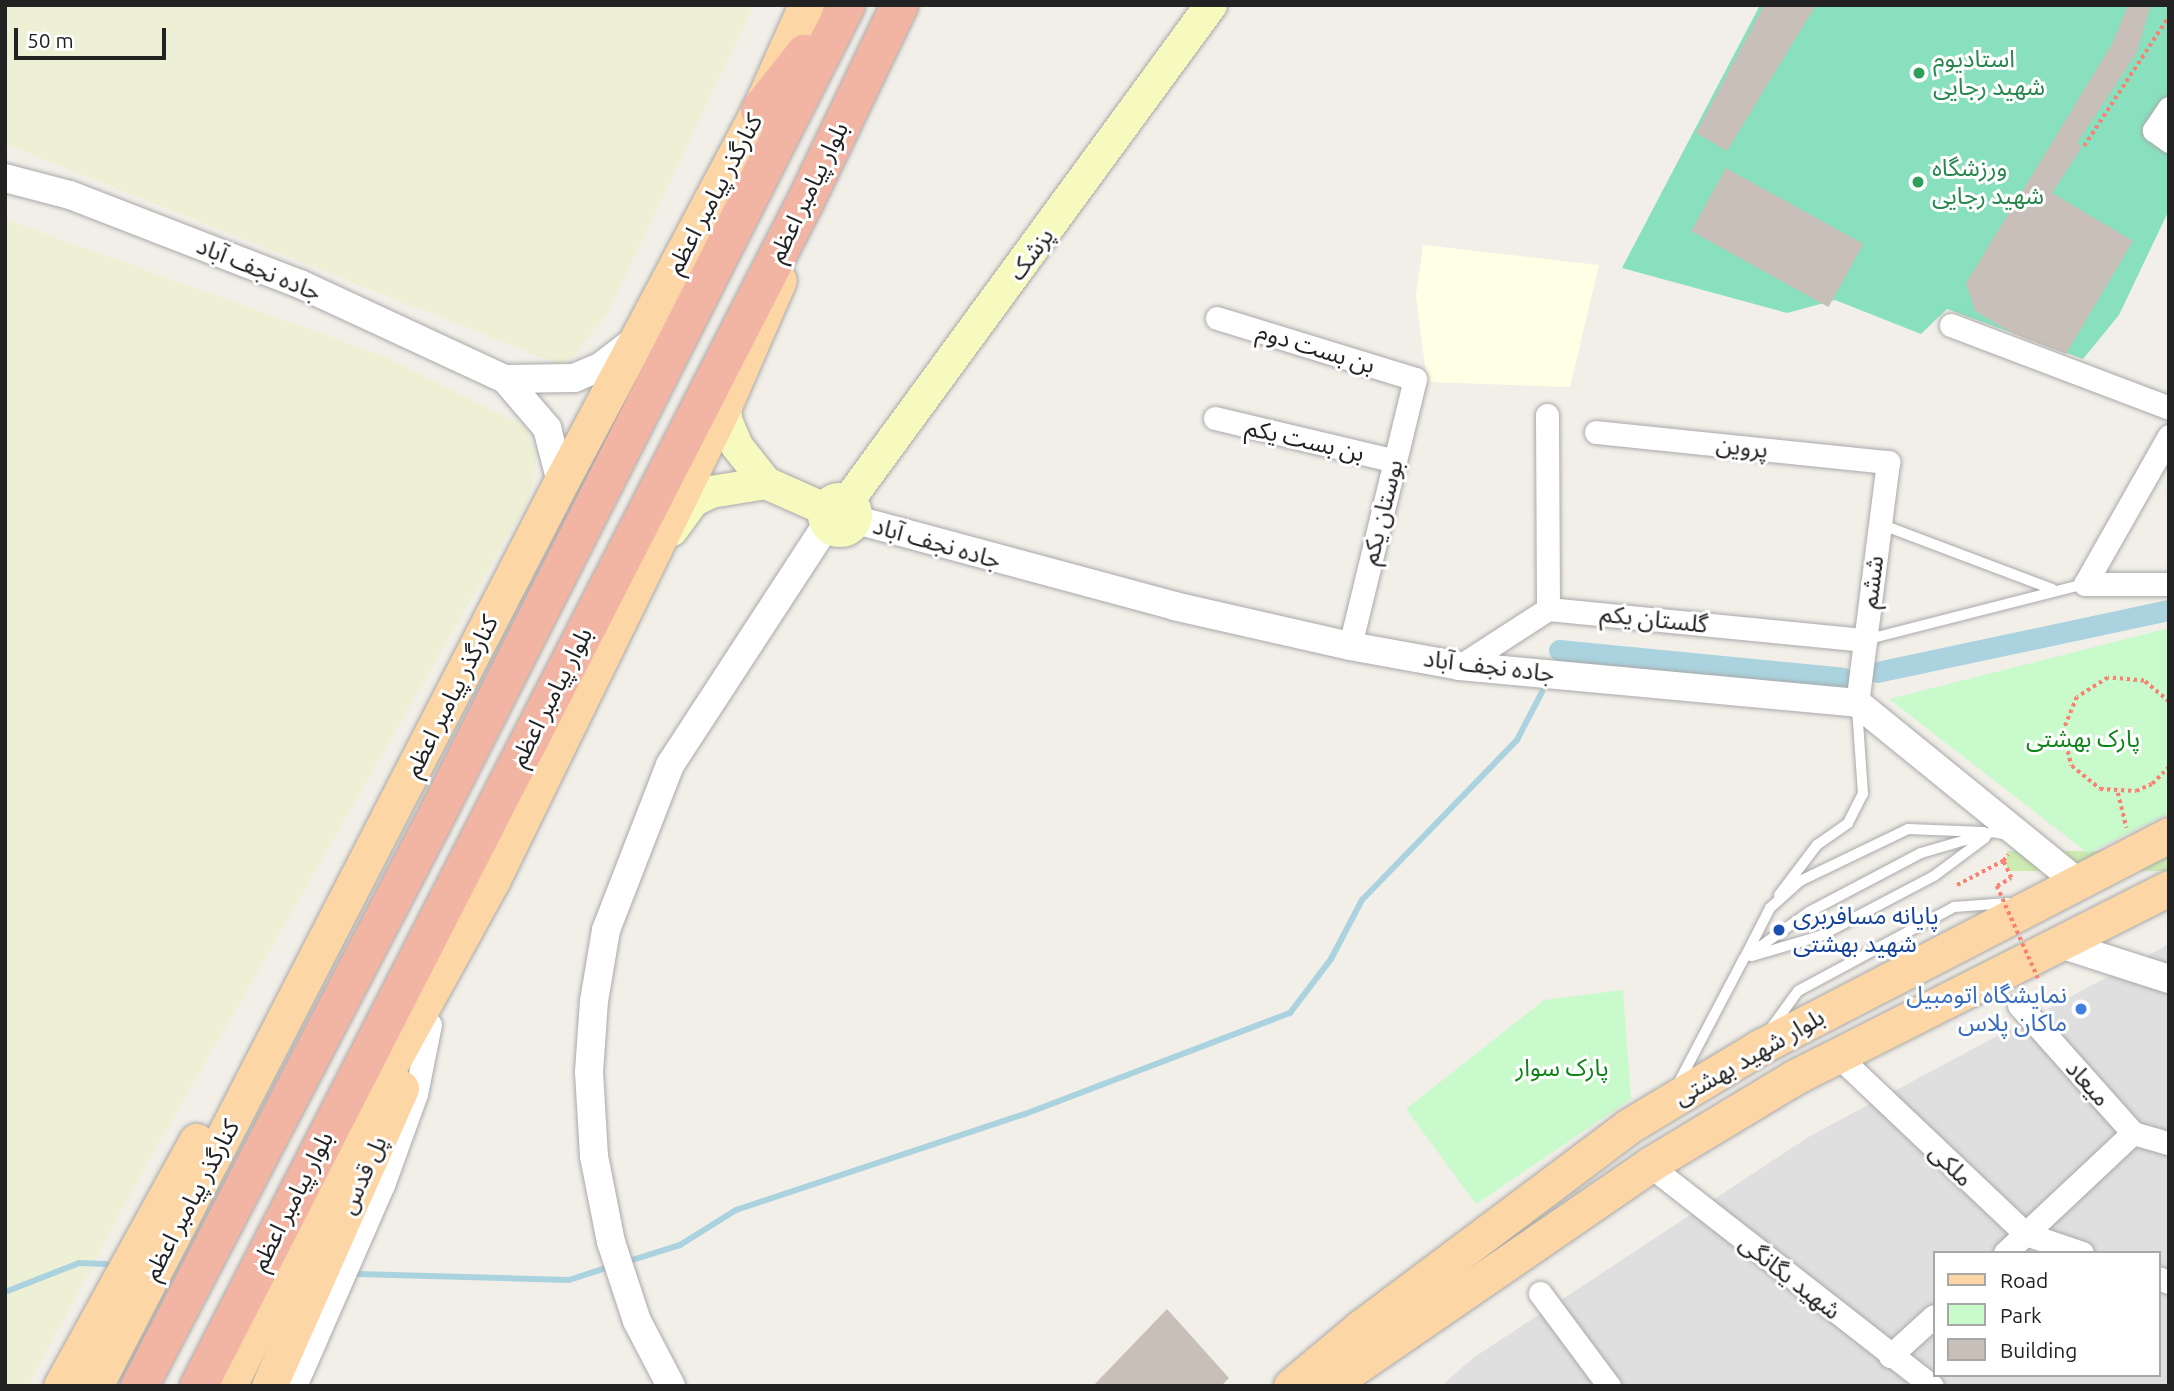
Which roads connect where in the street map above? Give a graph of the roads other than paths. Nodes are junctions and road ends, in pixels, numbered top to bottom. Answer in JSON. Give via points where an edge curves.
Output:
{"nodes":[{"id":1,"x":806,"y":5,"type":"edge"},
{"id":2,"x":844,"y":5,"type":"edge"},
{"id":3,"x":899,"y":5,"type":"edge"},
{"id":4,"x":1211,"y":5,"type":"edge"},
{"id":5,"x":2169,"y":108,"type":"edge"},
{"id":6,"x":759,"y":110,"type":"junction"},
{"id":7,"x":2169,"y":141,"type":"edge"},
{"id":8,"x":5,"y":178,"type":"edge"},
{"id":9,"x":804,"y":203,"type":"junction"},
{"id":10,"x":1217,"y":318,"type":"dead end"},
{"id":11,"x":1951,"y":325,"type":"dead end"},
{"id":12,"x":638,"y":338,"type":"junction"},
{"id":13,"x":505,"y":379,"type":"junction"},
{"id":14,"x":1415,"y":379,"type":"joint"},
{"id":15,"x":725,"y":404,"type":"junction"},
{"id":16,"x":2169,"y":408,"type":"edge"},
{"id":17,"x":1547,"y":415,"type":"dead end"},
{"id":18,"x":1215,"y":418,"type":"dead end"},
{"id":19,"x":1596,"y":432,"type":"dead end"},
{"id":20,"x":2169,"y":436,"type":"edge"},
{"id":21,"x":1395,"y":461,"type":"junction"},
{"id":22,"x":1888,"y":462,"type":"joint"},
{"id":23,"x":561,"y":482,"type":"junction"},
{"id":24,"x":766,"y":483,"type":"junction"},
{"id":25,"x":839,"y":513,"type":"junction"},
{"id":26,"x":1880,"y":524,"type":"junction"},
{"id":27,"x":649,"y":563,"type":"junction"},
{"id":28,"x":2167,"y":582,"type":"edge"},
{"id":29,"x":2085,"y":584,"type":"junction"},
{"id":30,"x":2052,"y":589,"type":"junction"},
{"id":31,"x":1548,"y":608,"type":"junction"},
{"id":32,"x":1865,"y":640,"type":"junction"},
{"id":33,"x":1350,"y":646,"type":"junction"},
{"id":34,"x":1460,"y":666,"type":"junction"},
{"id":35,"x":1857,"y":703,"type":"junction"},
{"id":36,"x":1993,"y":832,"type":"junction"},
{"id":37,"x":2023,"y":838,"type":"junction"},
{"id":38,"x":2154,"y":842,"type":"edge"},
{"id":39,"x":2076,"y":881,"type":"junction"},
{"id":40,"x":2169,"y":888,"type":"edge"},
{"id":41,"x":1770,"y":908,"type":"junction"},
{"id":42,"x":2057,"y":943,"type":"junction"},
{"id":43,"x":1744,"y":958,"type":"junction"},
{"id":44,"x":450,"y":962,"type":"junction"},
{"id":45,"x":2169,"y":979,"type":"edge"},
{"id":46,"x":304,"y":983,"type":"junction"},
{"id":47,"x":2019,"y":1005,"type":"dead end"},
{"id":48,"x":430,"y":1024,"type":"junction"},
{"id":49,"x":1835,"y":1053,"type":"junction"},
{"id":50,"x":1667,"y":1104,"type":"junction"},
{"id":51,"x":2133,"y":1133,"type":"junction"},
{"id":52,"x":2169,"y":1143,"type":"edge"},
{"id":53,"x":1649,"y":1165,"type":"junction"},
{"id":54,"x":2026,"y":1234,"type":"junction"},
{"id":55,"x":2007,"y":1251,"type":"edge"},
{"id":56,"x":2076,"y":1251,"type":"edge"},
{"id":57,"x":1540,"y":1293,"type":"dead end"},
{"id":58,"x":1932,"y":1318,"type":"edge"},
{"id":59,"x":1364,"y":1344,"type":"junction"},
{"id":60,"x":1890,"y":1356,"type":"junction"},
{"id":61,"x":61,"y":1386,"type":"edge"},
{"id":62,"x":95,"y":1386,"type":"edge"},
{"id":63,"x":139,"y":1386,"type":"edge"},
{"id":64,"x":198,"y":1386,"type":"edge"},
{"id":65,"x":229,"y":1386,"type":"edge"},
{"id":66,"x":269,"y":1386,"type":"edge"},
{"id":67,"x":295,"y":1386,"type":"edge"},
{"id":68,"x":671,"y":1386,"type":"edge"},
{"id":69,"x":1269,"y":1386,"type":"edge"},
{"id":70,"x":1291,"y":1386,"type":"edge"},
{"id":71,"x":1328,"y":1386,"type":"edge"},
{"id":72,"x":1345,"y":1386,"type":"edge"},
{"id":73,"x":1609,"y":1386,"type":"edge"},
{"id":74,"x":1932,"y":1386,"type":"edge"}],
"edges":[{"from":1,"to":6,"type":"main road","name":"کنارگذر پیامبر اعظم"},
{"from":2,"to":6,"type":"highway"},
{"from":2,"to":63,"type":"highway","name":"بلوار پیامبر اعظم"},
{"from":3,"to":9,"type":"highway","name":"بلوار پیامبر اعظم"},
{"from":4,"to":25,"type":"main road","name":"پزشک"},
{"from":5,"to":7,"type":"street","via":[[2154,130]]},
{"from":6,"to":12,"type":"main road","name":"کنارگذر پیامبر اعظم"},
{"from":8,"to":13,"type":"street","name":"جاده نجف آباد","via":[[71,195],[300,284]]},
{"from":9,"to":15,"type":"main road","via":[[775,292]]},
{"from":9,"to":64,"type":"highway","name":"بلوار پیامبر اعظم"},
{"from":10,"to":14,"type":"street","name":"بن بست دوم"},
{"from":11,"to":16,"type":"street"},
{"from":12,"to":13,"type":"street","via":[[600,367],[573,377]]},
{"from":12,"to":23,"type":"main road","name":"کنارگذر پیامبر اعظم"},
{"from":13,"to":23,"type":"street","via":[[547,428]]},
{"from":14,"to":21,"type":"street","name":"بوستان یکم"},
{"from":15,"to":24,"type":"main road","via":[[737,446]]},
{"from":15,"to":27,"type":"main road"},
{"from":17,"to":31,"type":"street"},
{"from":18,"to":21,"type":"street","name":"بن بست یکم"},
{"from":19,"to":22,"type":"street","name":"پروین"},
{"from":20,"to":29,"type":"street"},
{"from":21,"to":33,"type":"street","name":"بوستان یکم"},
{"from":22,"to":26,"type":"street","name":"ششم"},
{"from":23,"to":46,"type":"main road","name":"کنارگذر پیامبر اعظم"},
{"from":24,"to":25,"type":"main road","name":"جاده نجف آباد"},
{"from":24,"to":27,"type":"main road","via":[[735,485],[693,501]]},
{"from":25,"to":33,"type":"street","name":"جاده نجف آباد","via":[[1174,606]]},
{"from":25,"to":68,"type":"street","via":[[670,765],[606,930],[589,1072],[594,1156],[611,1242],[638,1321]]},
{"from":26,"to":30,"type":"lane"},
{"from":26,"to":32,"type":"street","name":"ششم"},
{"from":27,"to":44,"type":"main road"},
{"from":28,"to":29,"type":"street"},
{"from":29,"to":30,"type":"lane"},
{"from":30,"to":32,"type":"lane"},
{"from":31,"to":32,"type":"street","name":"گلستان یکم"},
{"from":31,"to":34,"type":"street"},
{"from":32,"to":35,"type":"street","name":"ششم"},
{"from":33,"to":34,"type":"street","name":"جاده نجف آباد"},
{"from":34,"to":35,"type":"street","name":"جاده نجف آباد"},
{"from":35,"to":37,"type":"street"},
{"from":35,"to":41,"type":"lane","via":[[1863,794],[1848,823],[1817,845]]},
{"from":36,"to":37,"type":"lane"},
{"from":36,"to":41,"type":"lane","via":[[1908,829],[1800,881]]},
{"from":36,"to":43,"type":"lane","via":[[1921,853],[1808,912]]},
{"from":36,"to":43,"type":"lane","via":[[1934,876],[1820,936]]},
{"from":37,"to":39,"type":"street"},
{"from":38,"to":39,"type":"main road","name":"بلوار شهید بهشتی"},
{"from":39,"to":50,"type":"main road","name":"بلوار شهید بهشتی","via":[[1760,1047]]},
{"from":40,"to":42,"type":"main road","name":"بلوار شهید بهشتی"},
{"from":41,"to":43,"type":"lane"},
{"from":42,"to":45,"type":"street"},
{"from":42,"to":49,"type":"main road","name":"بلوار شهید بهشتی"},
{"from":43,"to":50,"type":"lane"},
{"from":44,"to":48,"type":"main road","name":"پل قدس"},
{"from":44,"to":65,"type":"main road","via":[[349,1140]]},
{"from":46,"to":61,"type":"main road","via":[[221,1099]]},
{"from":46,"to":62,"type":"main road","name":"کنارگذر پیامبر اعظم"},
{"from":47,"to":51,"type":"street","name":"میعاد"},
{"from":48,"to":66,"type":"main road","name":"پل قدس"},
{"from":48,"to":67,"type":"street","via":[[416,1094],[383,1185]]},
{"from":49,"to":53,"type":"main road","name":"بلوار شهید بهشتی"},
{"from":49,"to":54,"type":"street","name":"ملکی"},
{"from":50,"to":59,"type":"main road","name":"بلوار شهید بهشتی","via":[[1629,1126]]},
{"from":51,"to":52,"type":"street"},
{"from":51,"to":54,"type":"street"},
{"from":53,"to":59,"type":"main road","name":"بلوار شهید بهشتی"},
{"from":53,"to":60,"type":"street","name":"شهید یگانگی"},
{"from":54,"to":55,"type":"street"},
{"from":54,"to":56,"type":"street","name":"ملکی"},
{"from":57,"to":73,"type":"street"},
{"from":58,"to":60,"type":"street"},
{"from":59,"to":69,"type":"main road","name":"بلوار شهید بهشتی"},
{"from":59,"to":70,"type":"main road","name":"بلوار شهید بهشتی"},
{"from":59,"to":71,"type":"main road","name":"بلوار شهید بهشتی"},
{"from":59,"to":72,"type":"main road","name":"بلوار شهید بهشتی"},
{"from":60,"to":74,"type":"street","name":"شهید یگانگی"}]}
